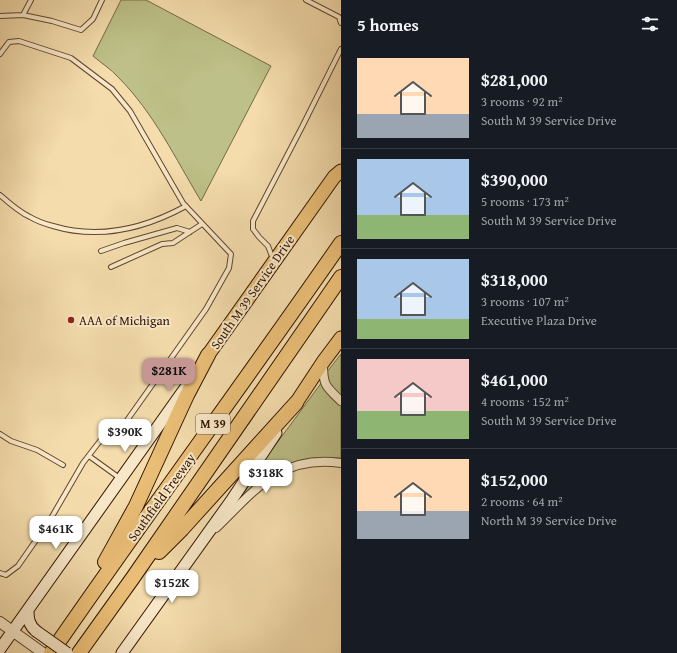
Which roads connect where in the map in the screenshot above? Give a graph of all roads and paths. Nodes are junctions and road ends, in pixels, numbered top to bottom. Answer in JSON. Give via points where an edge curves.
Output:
{"nodes":[{"id":1,"x":31,"y":0,"type":"edge"},
{"id":2,"x":102,"y":0,"type":"edge"},
{"id":3,"x":306,"y":0,"type":"edge"},
{"id":4,"x":23,"y":15,"type":"junction"},
{"id":5,"x":0,"y":16,"type":"edge"},
{"id":6,"x":341,"y":22,"type":"edge"},
{"id":7,"x":341,"y":49,"type":"edge"},
{"id":8,"x":0,"y":54,"type":"edge"},
{"id":9,"x":341,"y":165,"type":"edge"},
{"id":10,"x":338,"y":174,"type":"edge"},
{"id":11,"x":0,"y":195,"type":"edge"},
{"id":12,"x":186,"y":206,"type":"junction"},
{"id":13,"x":202,"y":224,"type":"junction"},
{"id":14,"x":190,"y":232,"type":"junction"},
{"id":15,"x":341,"y":242,"type":"edge"},
{"id":16,"x":101,"y":251,"type":"dead end"},
{"id":17,"x":274,"y":261,"type":"junction"},
{"id":18,"x":111,"y":267,"type":"dead end"},
{"id":19,"x":341,"y":277,"type":"edge"},
{"id":20,"x":341,"y":338,"type":"edge"},
{"id":21,"x":208,"y":355,"type":"junction"},
{"id":22,"x":323,"y":362,"type":"junction"},
{"id":23,"x":341,"y":401,"type":"edge"},
{"id":24,"x":296,"y":403,"type":"junction"},
{"id":25,"x":0,"y":434,"type":"edge"},
{"id":26,"x":89,"y":456,"type":"junction"},
{"id":27,"x":341,"y":463,"type":"edge"},
{"id":28,"x":63,"y":465,"type":"dead end"},
{"id":29,"x":121,"y":479,"type":"junction"},
{"id":30,"x":202,"y":542,"type":"junction"},
{"id":31,"x":0,"y":573,"type":"edge"},
{"id":32,"x":132,"y":579,"type":"junction"},
{"id":33,"x":84,"y":605,"type":"junction"},
{"id":34,"x":28,"y":610,"type":"junction"},
{"id":35,"x":0,"y":622,"type":"edge"},
{"id":36,"x":13,"y":631,"type":"junction"},
{"id":37,"x":0,"y":649,"type":"edge"},
{"id":38,"x":43,"y":653,"type":"edge"},
{"id":39,"x":51,"y":653,"type":"edge"},
{"id":40,"x":67,"y":653,"type":"edge"},
{"id":41,"x":79,"y":653,"type":"edge"},
{"id":42,"x":122,"y":653,"type":"edge"}],
"edges":[{"from":1,"to":4,"type":"lane"},
{"from":2,"to":4,"type":"lane","via":[[93,19],[81,30]]},
{"from":3,"to":6,"type":"lane","via":[[339,17]]},
{"from":4,"to":5,"type":"lane"},
{"from":7,"to":17,"type":"lane","via":[[253,221],[253,229],[268,246]]},
{"from":8,"to":12,"type":"lane","via":[[9,42],[19,42],[71,58],[112,89],[130,111]]},
{"from":9,"to":10,"type":"main road","name":"South M 39 Service Drive"},
{"from":10,"to":17,"type":"main road","name":"South M 39 Service Drive"},
{"from":11,"to":12,"type":"lane","via":[[30,218],[64,230],[85,232],[108,233],[128,229],[167,216]]},
{"from":12,"to":13,"type":"lane"},
{"from":13,"to":14,"type":"lane"},
{"from":13,"to":26,"type":"lane","via":[[230,254],[229,268],[206,309],[123,426],[100,442]]},
{"from":14,"to":16,"type":"lane","via":[[177,228]]},
{"from":14,"to":18,"type":"lane","via":[[173,243],[162,244]]},
{"from":15,"to":33,"type":"highway","name":"Southfield Freeway","number":"M 39"},
{"from":17,"to":21,"type":"main road","name":"South M 39 Service Drive"},
{"from":19,"to":32,"type":"highway","name":"Southfield Freeway","number":"M 39"},
{"from":20,"to":22,"type":"main road"},
{"from":21,"to":29,"type":"main road","name":"South M 39 Service Drive"},
{"from":21,"to":33,"type":"highway","via":[[187,395],[149,481]]},
{"from":22,"to":23,"type":"street","via":[[325,385]]},
{"from":22,"to":24,"type":"main road"},
{"from":24,"to":30,"type":"main road"},
{"from":24,"to":32,"type":"highway","via":[[182,529]]},
{"from":25,"to":28,"type":"lane"},
{"from":26,"to":29,"type":"lane"},
{"from":26,"to":31,"type":"lane","via":[[18,566],[6,575]]},
{"from":27,"to":30,"type":"street","via":[[310,462],[286,468],[257,489]]},
{"from":29,"to":34,"type":"main road","name":"South M 39 Service Drive"},
{"from":30,"to":42,"type":"main road"},
{"from":32,"to":41,"type":"highway","name":"Southfield Freeway","number":"M 39"},
{"from":33,"to":39,"type":"highway","name":"Southfield Freeway","number":"M 39"},
{"from":34,"to":36,"type":"main road","name":"South M 39 Service Drive"},
{"from":34,"to":40,"type":"main road","bridge":true,"via":[[31,626]]},
{"from":35,"to":36,"type":"street"},
{"from":36,"to":37,"type":"main road","name":"South M 39 Service Drive"},
{"from":36,"to":38,"type":"street"}]}
